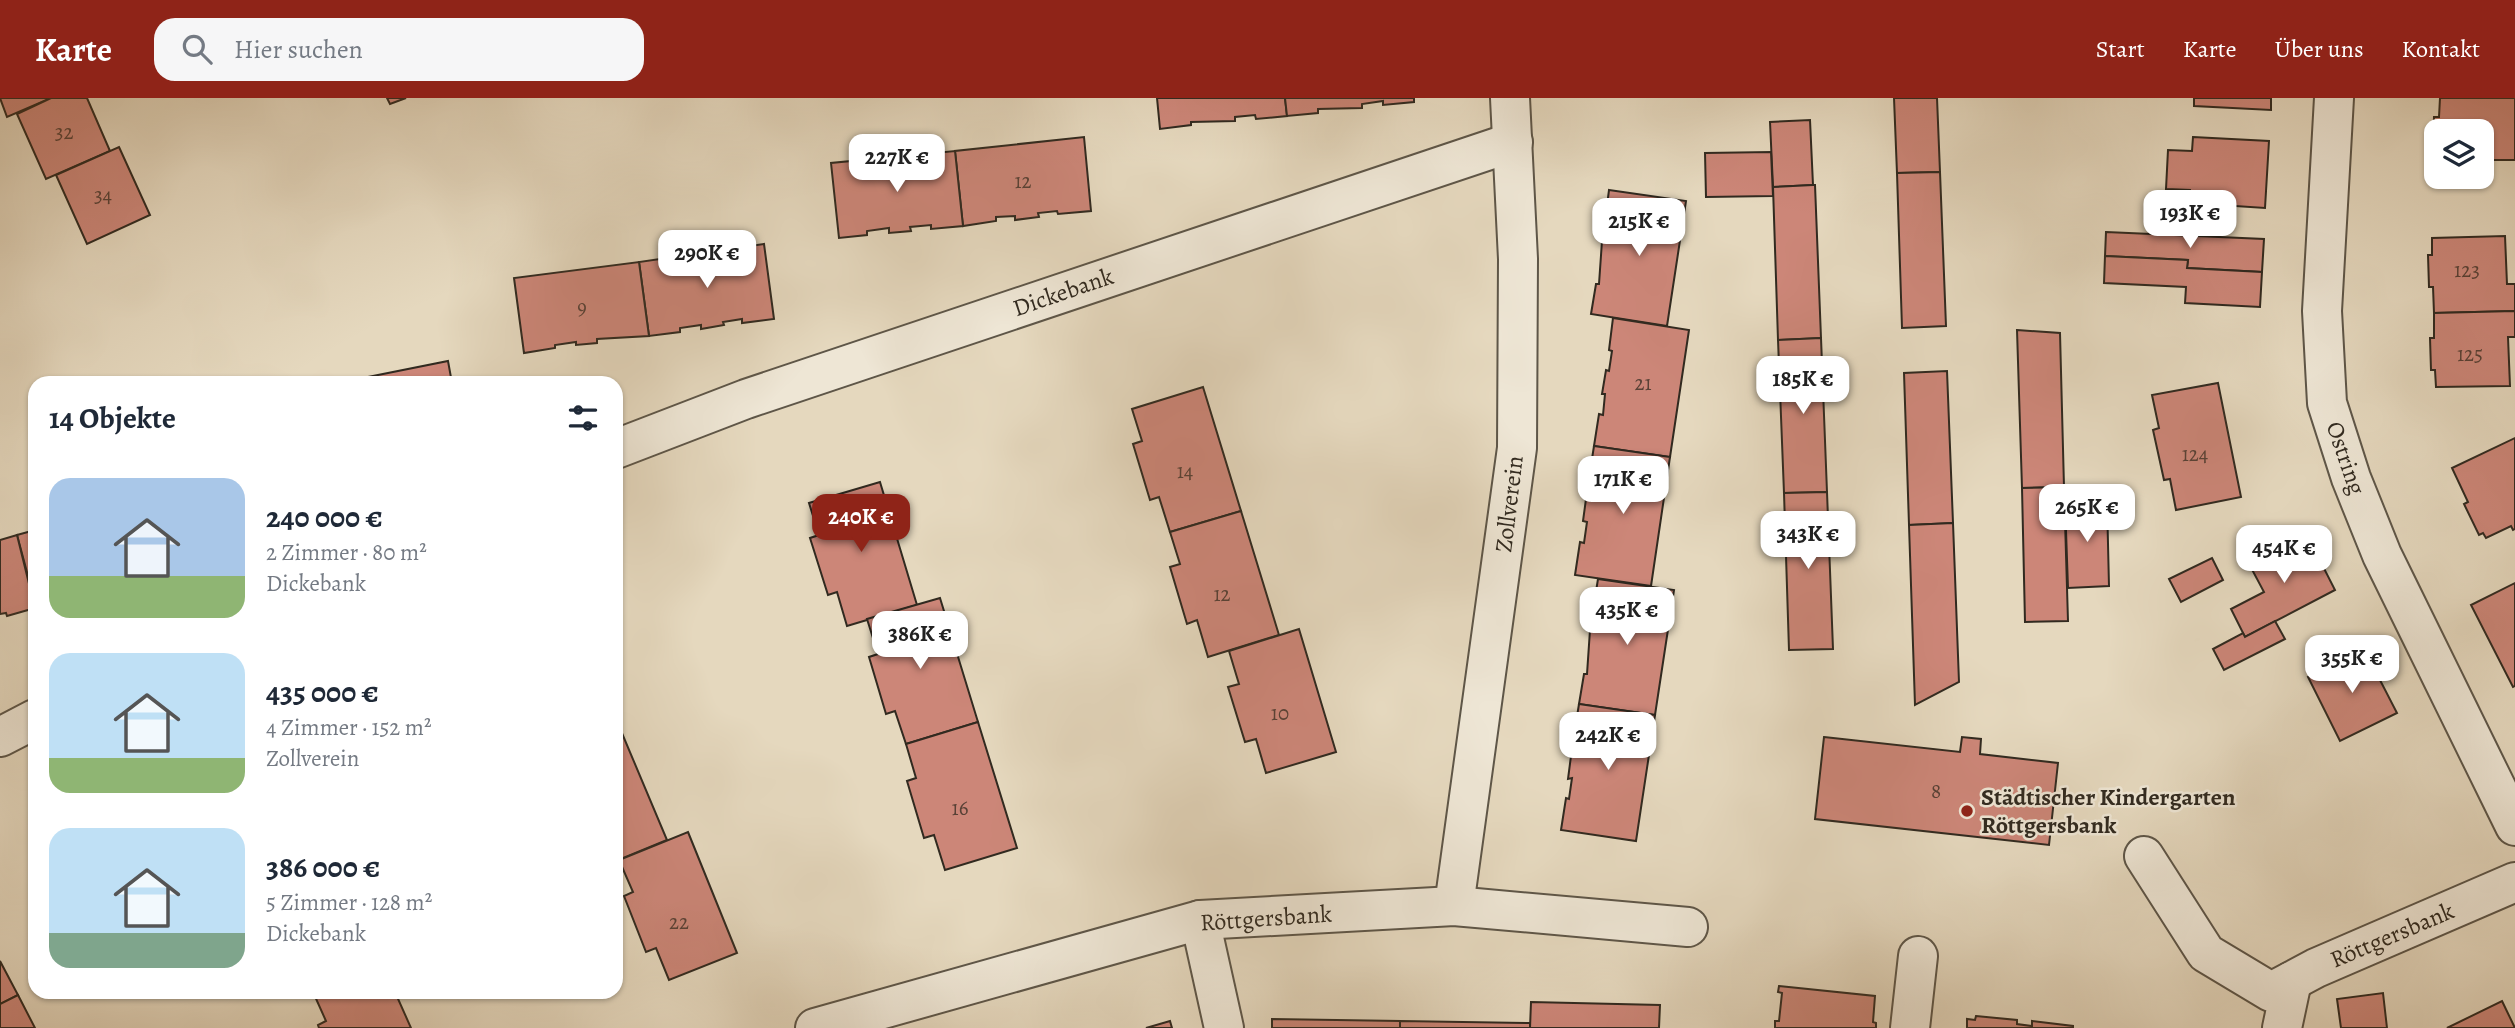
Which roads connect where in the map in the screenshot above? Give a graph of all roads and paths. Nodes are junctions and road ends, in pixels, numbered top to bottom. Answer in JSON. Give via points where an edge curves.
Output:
{"nodes":[{"id":1,"x":1510,"y":98,"type":"edge"},
{"id":2,"x":2334,"y":98,"type":"edge"},
{"id":3,"x":1513,"y":142,"type":"junction"},
{"id":4,"x":623,"y":446,"type":"edge"},
{"id":5,"x":28,"y":723,"type":"edge"},
{"id":6,"x":0,"y":737,"type":"edge"},
{"id":7,"x":2515,"y":826,"type":"edge"},
{"id":8,"x":2144,"y":856,"type":"dead end"},
{"id":9,"x":2515,"y":882,"type":"edge"},
{"id":10,"x":1454,"y":906,"type":"junction"},
{"id":11,"x":1200,"y":920,"type":"junction"},
{"id":12,"x":1688,"y":927,"type":"dead end"},
{"id":13,"x":1918,"y":956,"type":"dead end"},
{"id":14,"x":2282,"y":1001,"type":"edge"},
{"id":15,"x":815,"y":1028,"type":"edge"},
{"id":16,"x":1224,"y":1028,"type":"edge"},
{"id":17,"x":1910,"y":1028,"type":"edge"}],
"edges":[{"from":1,"to":3,"type":"street","name":"Zollverein"},
{"from":2,"to":7,"type":"street","name":"Ostring","via":[[2322,311],[2327,402],[2382,555]]},
{"from":3,"to":4,"type":"street","name":"Dickebank","via":[[759,394]]},
{"from":3,"to":10,"type":"street","name":"Zollverein","via":[[1517,448]]},
{"from":5,"to":6,"type":"street"},
{"from":8,"to":14,"type":"street","via":[[2206,953]]},
{"from":9,"to":14,"type":"street","name":"Röttgersbank","via":[[2316,968]]},
{"from":10,"to":11,"type":"street","name":"Röttgersbank"},
{"from":10,"to":12,"type":"street","name":"Röttgersbank"},
{"from":11,"to":15,"type":"street","name":"Röttgersbank"},
{"from":11,"to":16,"type":"street"},
{"from":13,"to":17,"type":"street"}]}
